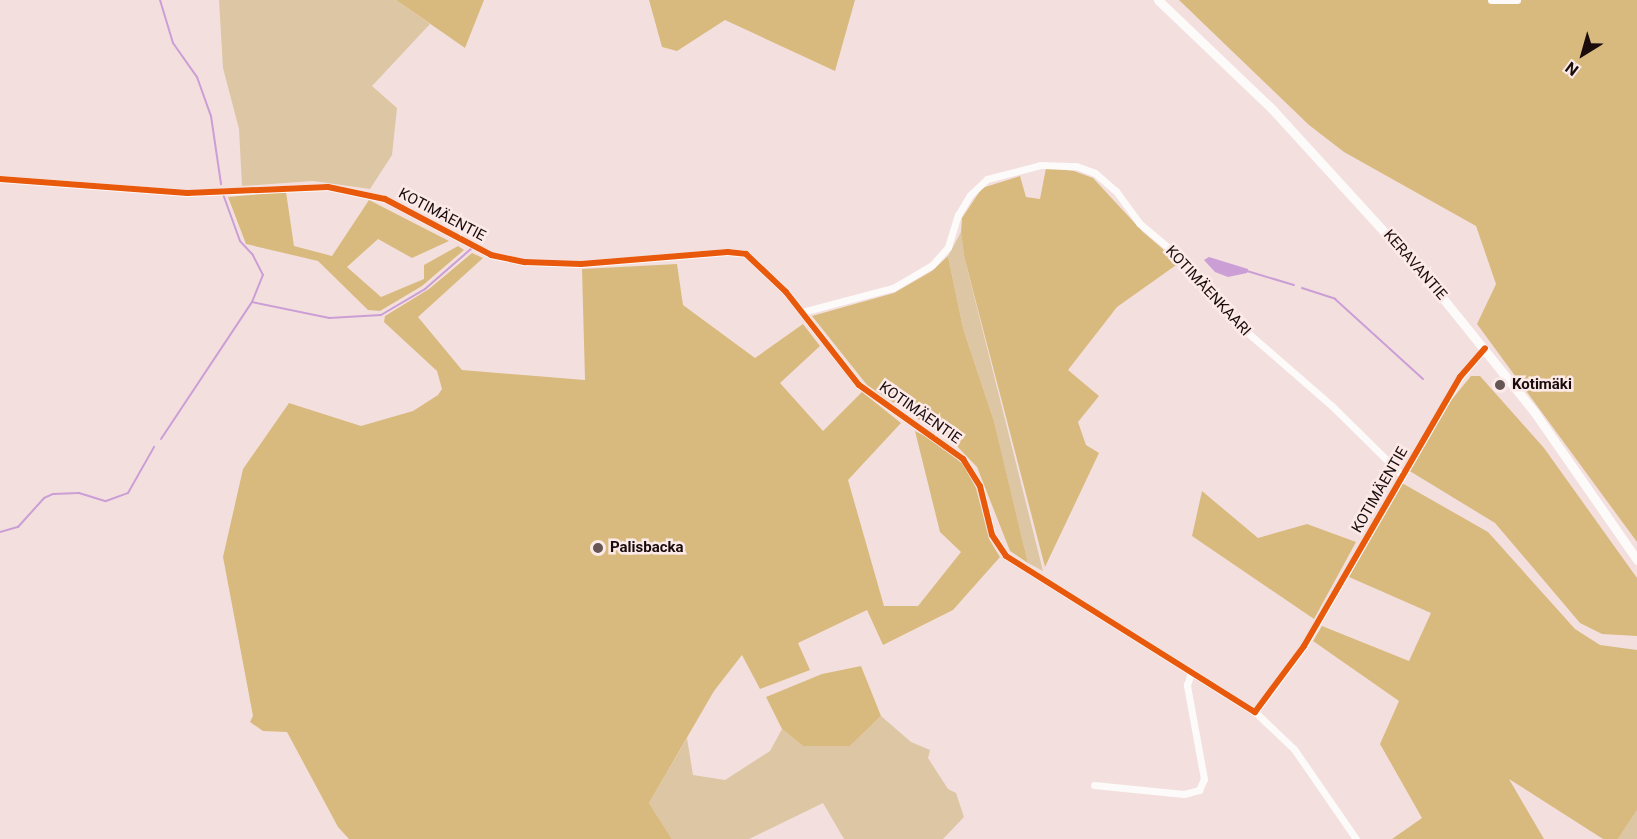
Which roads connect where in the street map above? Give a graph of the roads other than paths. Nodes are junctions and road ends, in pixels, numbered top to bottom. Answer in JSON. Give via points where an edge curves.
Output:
{"nodes":[{"id":1,"x":1158,"y":0,"type":"edge"},
{"id":2,"x":1491,"y":0,"type":"edge"},
{"id":3,"x":1517,"y":0,"type":"edge"},
{"id":4,"x":0,"y":179,"type":"edge"},
{"id":5,"x":802,"y":312,"type":"junction"},
{"id":6,"x":1485,"y":348,"type":"junction"},
{"id":7,"x":1402,"y":475,"type":"junction"},
{"id":8,"x":1637,"y":561,"type":"edge"},
{"id":9,"x":1191,"y":673,"type":"junction"},
{"id":10,"x":1255,"y":712,"type":"junction"},
{"id":11,"x":1094,"y":785,"type":"dead end"},
{"id":12,"x":1356,"y":839,"type":"edge"}],
"edges":[{"from":1,"to":6,"type":"main road","name":"KERAVANTIE","via":[[1325,163]]},
{"from":2,"to":3,"type":"street"},
{"from":4,"to":5,"type":"street","name":"KOTIMÄENTIE","via":[[187,193],[328,187],[385,199],[491,255],[525,262],[581,264],[728,252],[746,254]]},
{"from":5,"to":7,"type":"street","name":"KOTIMÄENKAARI","via":[[893,288],[932,265],[948,247],[958,215],[970,195],[987,179],[1041,165],[1076,166],[1116,190],[1139,223],[1182,259],[1233,320],[1332,405]]},
{"from":5,"to":9,"type":"street","name":"KOTIMÄENTIE","via":[[874,398],[963,459],[980,486],[992,535],[1006,556]]},
{"from":6,"to":7,"type":"street","name":"KOTIMÄENTIE","via":[[1460,377]]},
{"from":6,"to":8,"type":"main road","name":"KERAVANTIE"},
{"from":7,"to":10,"type":"street","name":"KOTIMÄENTIE","via":[[1304,646]]},
{"from":9,"to":10,"type":"street","name":"KOTIMÄENTIE"},
{"from":9,"to":11,"type":"street","via":[[1187,685],[1204,779],[1199,790],[1184,794]]},
{"from":10,"to":12,"type":"street","via":[[1294,749]]}]}
